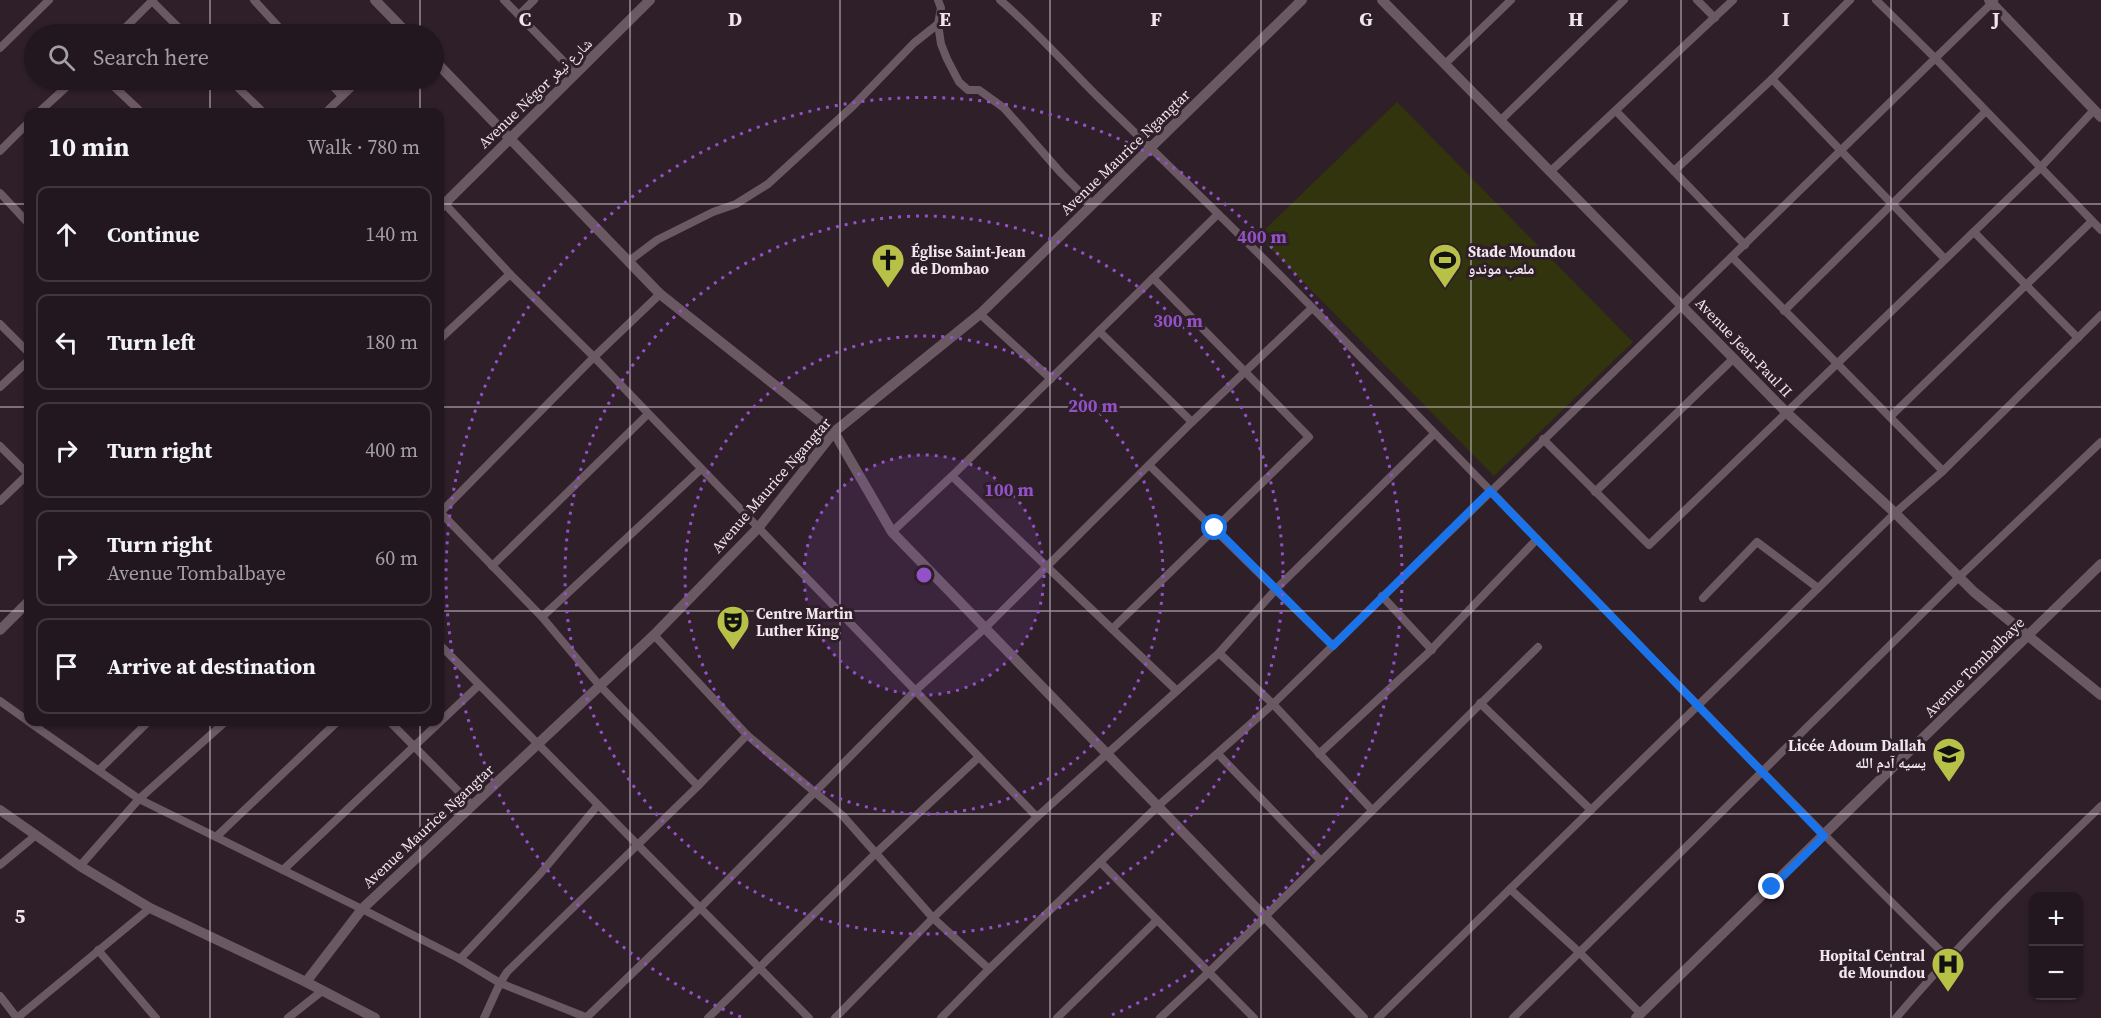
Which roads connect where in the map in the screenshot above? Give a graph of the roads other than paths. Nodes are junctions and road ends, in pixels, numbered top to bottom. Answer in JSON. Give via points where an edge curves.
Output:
{"nodes":[{"id":1,"x":49,"y":0,"type":"edge"},
{"id":2,"x":152,"y":0,"type":"edge"},
{"id":3,"x":254,"y":0,"type":"edge"},
{"id":4,"x":375,"y":0,"type":"edge"},
{"id":5,"x":504,"y":0,"type":"edge"},
{"id":6,"x":534,"y":0,"type":"edge"},
{"id":7,"x":650,"y":0,"type":"edge"},
{"id":8,"x":938,"y":0,"type":"edge"},
{"id":9,"x":999,"y":0,"type":"edge"},
{"id":10,"x":1302,"y":0,"type":"edge"},
{"id":11,"x":1382,"y":0,"type":"edge"},
{"id":12,"x":1511,"y":0,"type":"edge"},
{"id":13,"x":1624,"y":0,"type":"edge"},
{"id":14,"x":1697,"y":0,"type":"edge"},
{"id":15,"x":1733,"y":0,"type":"edge"},
{"id":16,"x":1850,"y":0,"type":"edge"},
{"id":17,"x":1876,"y":0,"type":"edge"},
{"id":18,"x":1992,"y":1,"type":"edge"},
{"id":19,"x":519,"y":15,"type":"junction"},
{"id":20,"x":1715,"y":18,"type":"junction"},
{"id":21,"x":24,"y":24,"type":"edge"},
{"id":22,"x":24,"y":24,"type":"edge"},
{"id":23,"x":129,"y":24,"type":"edge"},
{"id":24,"x":175,"y":24,"type":"edge"},
{"id":25,"x":276,"y":24,"type":"edge"},
{"id":26,"x":397,"y":24,"type":"edge"},
{"id":27,"x":938,"y":24,"type":"junction"},
{"id":28,"x":0,"y":48,"type":"edge"},
{"id":29,"x":1935,"y":58,"type":"junction"},
{"id":30,"x":1445,"y":64,"type":"junction"},
{"id":31,"x":444,"y":71,"type":"edge"},
{"id":32,"x":576,"y":74,"type":"junction"},
{"id":33,"x":1772,"y":79,"type":"junction"},
{"id":34,"x":63,"y":90,"type":"edge"},
{"id":35,"x":118,"y":90,"type":"edge"},
{"id":36,"x":240,"y":90,"type":"edge"},
{"id":37,"x":336,"y":90,"type":"edge"},
{"id":38,"x":348,"y":90,"type":"edge"},
{"id":39,"x":342,"y":96,"type":"junction"},
{"id":40,"x":43,"y":108,"type":"edge"},
{"id":41,"x":137,"y":108,"type":"edge"},
{"id":42,"x":259,"y":108,"type":"edge"},
{"id":43,"x":330,"y":108,"type":"edge"},
{"id":44,"x":1616,"y":111,"type":"junction"},
{"id":45,"x":1985,"y":112,"type":"junction"},
{"id":46,"x":2098,"y":113,"type":"edge"},
{"id":47,"x":1501,"y":120,"type":"junction"},
{"id":48,"x":24,"y":127,"type":"edge"},
{"id":49,"x":509,"y":139,"type":"junction"},
{"id":50,"x":1151,"y":146,"type":"junction"},
{"id":51,"x":1842,"y":150,"type":"junction"},
{"id":52,"x":0,"y":151,"type":"edge"},
{"id":53,"x":2040,"y":168,"type":"junction"},
{"id":54,"x":1551,"y":171,"type":"junction"},
{"id":55,"x":1674,"y":171,"type":"junction"},
{"id":56,"x":0,"y":193,"type":"edge"},
{"id":57,"x":444,"y":204,"type":"edge"},
{"id":58,"x":1092,"y":204,"type":"junction"},
{"id":59,"x":1892,"y":204,"type":"junction"},
{"id":60,"x":444,"y":208,"type":"edge"},
{"id":61,"x":1218,"y":214,"type":"junction"},
{"id":62,"x":24,"y":219,"type":"edge"},
{"id":63,"x":2092,"y":221,"type":"junction"},
{"id":64,"x":2101,"y":230,"type":"edge"},
{"id":65,"x":1974,"y":232,"type":"junction"},
{"id":66,"x":1745,"y":245,"type":"junction"},
{"id":67,"x":1732,"y":257,"type":"junction"},
{"id":68,"x":1945,"y":259,"type":"junction"},
{"id":69,"x":629,"y":261,"type":"junction"},
{"id":70,"x":510,"y":274,"type":"junction"},
{"id":71,"x":1153,"y":278,"type":"junction"},
{"id":72,"x":2025,"y":284,"type":"junction"},
{"id":73,"x":660,"y":294,"type":"junction"},
{"id":74,"x":1683,"y":305,"type":"junction"},
{"id":75,"x":1312,"y":308,"type":"junction"},
{"id":76,"x":1784,"y":311,"type":"junction"},
{"id":77,"x":980,"y":314,"type":"junction"},
{"id":78,"x":2101,"y":315,"type":"edge"},
{"id":79,"x":0,"y":324,"type":"edge"},
{"id":80,"x":1099,"y":332,"type":"junction"},
{"id":81,"x":444,"y":335,"type":"edge"},
{"id":82,"x":2078,"y":338,"type":"junction"},
{"id":83,"x":24,"y":348,"type":"edge"},
{"id":84,"x":594,"y":357,"type":"junction"},
{"id":85,"x":1734,"y":358,"type":"junction"},
{"id":86,"x":1838,"y":363,"type":"junction"},
{"id":87,"x":24,"y":365,"type":"edge"},
{"id":88,"x":1246,"y":372,"type":"junction"},
{"id":89,"x":1051,"y":379,"type":"junction"},
{"id":90,"x":0,"y":387,"type":"edge"},
{"id":91,"x":1786,"y":412,"type":"junction"},
{"id":92,"x":648,"y":414,"type":"junction"},
{"id":93,"x":1890,"y":417,"type":"junction"},
{"id":94,"x":1192,"y":422,"type":"junction"},
{"id":95,"x":834,"y":432,"type":"junction"},
{"id":96,"x":1434,"y":434,"type":"junction"},
{"id":97,"x":1542,"y":439,"type":"junction"},
{"id":98,"x":2101,"y":442,"type":"edge"},
{"id":99,"x":0,"y":446,"type":"edge"},
{"id":100,"x":1149,"y":465,"type":"junction"},
{"id":101,"x":701,"y":469,"type":"junction"},
{"id":102,"x":24,"y":470,"type":"edge"},
{"id":103,"x":1943,"y":471,"type":"junction"},
{"id":104,"x":952,"y":476,"type":"junction"},
{"id":105,"x":24,"y":478,"type":"edge"},
{"id":106,"x":1490,"y":491,"type":"junction"},
{"id":107,"x":1594,"y":492,"type":"junction"},
{"id":108,"x":0,"y":501,"type":"edge"},
{"id":109,"x":444,"y":508,"type":"edge"},
{"id":110,"x":1895,"y":513,"type":"junction"},
{"id":111,"x":444,"y":516,"type":"edge"},
{"id":112,"x":759,"y":527,"type":"junction"},
{"id":113,"x":1215,"y":528,"type":"junction"},
{"id":114,"x":892,"y":532,"type":"junction"},
{"id":115,"x":1537,"y":539,"type":"junction"},
{"id":116,"x":2101,"y":564,"type":"edge"},
{"id":117,"x":492,"y":566,"type":"junction"},
{"id":118,"x":1047,"y":568,"type":"junction"},
{"id":119,"x":1958,"y":578,"type":"junction"},
{"id":120,"x":1818,"y":588,"type":"junction"},
{"id":121,"x":1276,"y":589,"type":"junction"},
{"id":122,"x":1382,"y":596,"type":"junction"},
{"id":123,"x":1703,"y":598,"type":"dead end"},
{"id":124,"x":24,"y":606,"type":"edge"},
{"id":125,"x":542,"y":617,"type":"junction"},
{"id":126,"x":985,"y":628,"type":"junction"},
{"id":127,"x":1112,"y":629,"type":"junction"},
{"id":128,"x":0,"y":630,"type":"edge"},
{"id":129,"x":654,"y":634,"type":"junction"},
{"id":130,"x":2027,"y":636,"type":"junction"},
{"id":131,"x":1333,"y":646,"type":"junction"},
{"id":132,"x":1538,"y":647,"type":"dead end"},
{"id":133,"x":444,"y":649,"type":"edge"},
{"id":134,"x":1432,"y":650,"type":"junction"},
{"id":135,"x":1219,"y":652,"type":"junction"},
{"id":136,"x":478,"y":686,"type":"junction"},
{"id":137,"x":600,"y":686,"type":"junction"},
{"id":138,"x":916,"y":690,"type":"junction"},
{"id":139,"x":1177,"y":691,"type":"junction"},
{"id":140,"x":2101,"y":695,"type":"edge"},
{"id":141,"x":0,"y":701,"type":"edge"},
{"id":142,"x":1480,"y":703,"type":"junction"},
{"id":143,"x":1273,"y":704,"type":"junction"},
{"id":144,"x":1697,"y":705,"type":"junction"},
{"id":145,"x":444,"y":717,"type":"edge"},
{"id":146,"x":24,"y":718,"type":"edge"},
{"id":147,"x":36,"y":726,"type":"edge"},
{"id":148,"x":144,"y":726,"type":"edge"},
{"id":149,"x":221,"y":726,"type":"edge"},
{"id":150,"x":332,"y":726,"type":"edge"},
{"id":151,"x":394,"y":726,"type":"edge"},
{"id":152,"x":435,"y":726,"type":"edge"},
{"id":153,"x":747,"y":735,"type":"junction"},
{"id":154,"x":536,"y":744,"type":"junction"},
{"id":155,"x":414,"y":745,"type":"junction"},
{"id":156,"x":1108,"y":754,"type":"junction"},
{"id":157,"x":1218,"y":754,"type":"junction"},
{"id":158,"x":1319,"y":754,"type":"junction"},
{"id":159,"x":980,"y":757,"type":"junction"},
{"id":160,"x":99,"y":770,"type":"junction"},
{"id":161,"x":1762,"y":772,"type":"junction"},
{"id":162,"x":698,"y":786,"type":"junction"},
{"id":163,"x":814,"y":792,"type":"junction"},
{"id":164,"x":140,"y":799,"type":"junction"},
{"id":165,"x":472,"y":805,"type":"junction"},
{"id":166,"x":598,"y":805,"type":"junction"},
{"id":167,"x":1158,"y":806,"type":"junction"},
{"id":168,"x":2101,"y":806,"type":"edge"},
{"id":169,"x":0,"y":810,"type":"edge"},
{"id":170,"x":1372,"y":810,"type":"junction"},
{"id":171,"x":1591,"y":810,"type":"junction"},
{"id":172,"x":1037,"y":818,"type":"junction"},
{"id":173,"x":36,"y":835,"type":"junction"},
{"id":174,"x":1824,"y":836,"type":"junction"},
{"id":175,"x":216,"y":837,"type":"junction"},
{"id":176,"x":638,"y":844,"type":"junction"},
{"id":177,"x":876,"y":853,"type":"junction"},
{"id":178,"x":1321,"y":861,"type":"junction"},
{"id":179,"x":1100,"y":862,"type":"junction"},
{"id":180,"x":0,"y":865,"type":"edge"},
{"id":181,"x":80,"y":866,"type":"junction"},
{"id":182,"x":283,"y":870,"type":"junction"},
{"id":183,"x":1510,"y":889,"type":"junction"},
{"id":184,"x":701,"y":907,"type":"junction"},
{"id":185,"x":150,"y":908,"type":"junction"},
{"id":186,"x":362,"y":909,"type":"junction"},
{"id":187,"x":1265,"y":917,"type":"junction"},
{"id":188,"x":933,"y":918,"type":"junction"},
{"id":189,"x":1157,"y":920,"type":"junction"},
{"id":190,"x":98,"y":950,"type":"junction"},
{"id":191,"x":1579,"y":952,"type":"junction"},
{"id":192,"x":1948,"y":958,"type":"junction"},
{"id":193,"x":460,"y":959,"type":"junction"},
{"id":194,"x":760,"y":968,"type":"junction"},
{"id":195,"x":989,"y":969,"type":"junction"},
{"id":196,"x":1209,"y":972,"type":"junction"},
{"id":197,"x":306,"y":982,"type":"junction"},
{"id":198,"x":500,"y":983,"type":"junction"},
{"id":199,"x":322,"y":991,"type":"junction"},
{"id":200,"x":0,"y":996,"type":"edge"},
{"id":201,"x":1638,"y":1016,"type":"edge"},
{"id":202,"x":17,"y":1018,"type":"edge"},
{"id":203,"x":156,"y":1018,"type":"edge"},
{"id":204,"x":288,"y":1018,"type":"edge"},
{"id":205,"x":375,"y":1018,"type":"edge"},
{"id":206,"x":484,"y":1018,"type":"edge"},
{"id":207,"x":588,"y":1018,"type":"edge"},
{"id":208,"x":708,"y":1018,"type":"edge"},
{"id":209,"x":809,"y":1018,"type":"edge"},
{"id":210,"x":835,"y":1018,"type":"edge"},
{"id":211,"x":941,"y":1018,"type":"edge"},
{"id":212,"x":1057,"y":1018,"type":"edge"},
{"id":213,"x":1160,"y":1018,"type":"edge"},
{"id":214,"x":1254,"y":1018,"type":"edge"},
{"id":215,"x":1363,"y":1018,"type":"edge"},
{"id":216,"x":1378,"y":1018,"type":"edge"},
{"id":217,"x":1513,"y":1018,"type":"edge"},
{"id":218,"x":1896,"y":1018,"type":"edge"}],
"edges":[{"from":1,"to":22,"type":"street"},
{"from":2,"to":23,"type":"street"},
{"from":2,"to":24,"type":"street"},
{"from":3,"to":25,"type":"street"},
{"from":4,"to":26,"type":"street"},
{"from":5,"to":19,"type":"street"},
{"from":6,"to":19,"type":"street"},
{"from":7,"to":32,"type":"street","name":"Avenue Négor شارع نيغر"},
{"from":8,"to":27,"type":"street"},
{"from":9,"to":50,"type":"street"},
{"from":10,"to":50,"type":"street","name":"Avenue Maurice Ngangtar"},
{"from":11,"to":30,"type":"street","name":"Avenue Jean-Paul II"},
{"from":12,"to":30,"type":"street"},
{"from":13,"to":47,"type":"street"},
{"from":14,"to":20,"type":"street"},
{"from":15,"to":20,"type":"street"},
{"from":16,"to":33,"type":"street"},
{"from":17,"to":29,"type":"street"},
{"from":18,"to":29,"type":"street"},
{"from":18,"to":46,"type":"street"},
{"from":19,"to":32,"type":"street"},
{"from":20,"to":44,"type":"street"},
{"from":21,"to":28,"type":"street"},
{"from":27,"to":58,"type":"street","via":[[946,60],[959,82],[968,90],[979,90],[1004,108]]},
{"from":27,"to":69,"type":"street","via":[[768,184],[736,204],[657,240]]},
{"from":29,"to":45,"type":"street"},
{"from":29,"to":51,"type":"street"},
{"from":30,"to":47,"type":"street","name":"Avenue Jean-Paul II"},
{"from":31,"to":49,"type":"street"},
{"from":32,"to":49,"type":"street","name":"Avenue Négor شارع نيغر"},
{"from":33,"to":51,"type":"street"},
{"from":33,"to":55,"type":"street"},
{"from":34,"to":40,"type":"street"},
{"from":35,"to":41,"type":"street"},
{"from":36,"to":42,"type":"street"},
{"from":37,"to":39,"type":"street"},
{"from":38,"to":39,"type":"street"},
{"from":39,"to":43,"type":"street"},
{"from":44,"to":54,"type":"street"},
{"from":44,"to":55,"type":"street"},
{"from":45,"to":53,"type":"street"},
{"from":45,"to":59,"type":"street"},
{"from":46,"to":53,"type":"street"},
{"from":47,"to":54,"type":"street","name":"Avenue Jean-Paul II"},
{"from":48,"to":52,"type":"street"},
{"from":49,"to":57,"type":"street","name":"Avenue Négor شارع نيغر"},
{"from":49,"to":69,"type":"street"},
{"from":50,"to":58,"type":"street","name":"Avenue Maurice Ngangtar"},
{"from":50,"to":61,"type":"street"},
{"from":51,"to":59,"type":"street"},
{"from":51,"to":66,"type":"street"},
{"from":53,"to":63,"type":"street"},
{"from":53,"to":65,"type":"street"},
{"from":54,"to":74,"type":"street","name":"Avenue Jean-Paul II"},
{"from":55,"to":66,"type":"street"},
{"from":56,"to":62,"type":"street"},
{"from":58,"to":77,"type":"street","name":"Avenue Maurice Ngangtar"},
{"from":59,"to":68,"type":"street"},
{"from":59,"to":76,"type":"street"},
{"from":60,"to":70,"type":"street"},
{"from":61,"to":71,"type":"street"},
{"from":61,"to":75,"type":"street"},
{"from":63,"to":64,"type":"street"},
{"from":63,"to":72,"type":"street"},
{"from":65,"to":68,"type":"street"},
{"from":65,"to":72,"type":"street"},
{"from":66,"to":67,"type":"street"},
{"from":67,"to":74,"type":"street"},
{"from":67,"to":76,"type":"street"},
{"from":68,"to":86,"type":"street"},
{"from":69,"to":73,"type":"street"},
{"from":70,"to":81,"type":"street"},
{"from":70,"to":84,"type":"street"},
{"from":71,"to":80,"type":"street"},
{"from":71,"to":88,"type":"street"},
{"from":72,"to":82,"type":"street"},
{"from":72,"to":93,"type":"street"},
{"from":73,"to":84,"type":"street"},
{"from":73,"to":95,"type":"street"},
{"from":74,"to":85,"type":"street","name":"Avenue Jean-Paul II"},
{"from":74,"to":97,"type":"street"},
{"from":75,"to":88,"type":"street"},
{"from":75,"to":96,"type":"street"},
{"from":76,"to":86,"type":"street"},
{"from":77,"to":89,"type":"street"},
{"from":77,"to":95,"type":"street","name":"Avenue Maurice Ngangtar"},
{"from":78,"to":82,"type":"street"},
{"from":79,"to":83,"type":"street"},
{"from":80,"to":89,"type":"street"},
{"from":80,"to":94,"type":"street"},
{"from":82,"to":103,"type":"street"},
{"from":84,"to":92,"type":"street"},
{"from":84,"to":109,"type":"street"},
{"from":85,"to":91,"type":"street","name":"Avenue Jean-Paul II"},
{"from":85,"to":107,"type":"street"},
{"from":86,"to":91,"type":"street"},
{"from":86,"to":93,"type":"street"},
{"from":87,"to":90,"type":"street"},
{"from":88,"to":94,"type":"street"},
{"from":88,"to":113,"type":"street","via":[[1309,437]]},
{"from":89,"to":104,"type":"street"},
{"from":91,"to":107,"type":"street","via":[[1649,545]]},
{"from":91,"to":110,"type":"street","name":"Avenue Jean-Paul II"},
{"from":92,"to":101,"type":"street"},
{"from":92,"to":117,"type":"street"},
{"from":93,"to":103,"type":"street"},
{"from":94,"to":100,"type":"street"},
{"from":95,"to":112,"type":"street","name":"Avenue Maurice Ngangtar"},
{"from":95,"to":114,"type":"street"},
{"from":96,"to":106,"type":"street"},
{"from":96,"to":121,"type":"street"},
{"from":97,"to":106,"type":"street"},
{"from":97,"to":107,"type":"street"},
{"from":98,"to":119,"type":"street"},
{"from":99,"to":102,"type":"street"},
{"from":100,"to":113,"type":"street"},
{"from":100,"to":118,"type":"street"},
{"from":101,"to":112,"type":"street"},
{"from":101,"to":125,"type":"street"},
{"from":103,"to":110,"type":"street"},
{"from":104,"to":114,"type":"street"},
{"from":104,"to":118,"type":"street"},
{"from":105,"to":108,"type":"street"},
{"from":106,"to":115,"type":"street"},
{"from":106,"to":122,"type":"street"},
{"from":110,"to":119,"type":"street","name":"Avenue Jean-Paul II"},
{"from":110,"to":120,"type":"street"},
{"from":111,"to":117,"type":"street"},
{"from":112,"to":129,"type":"street","name":"Avenue Maurice Ngangtar"},
{"from":112,"to":138,"type":"street"},
{"from":113,"to":121,"type":"street"},
{"from":113,"to":127,"type":"street"},
{"from":114,"to":126,"type":"street"},
{"from":115,"to":134,"type":"street"},
{"from":115,"to":144,"type":"street"},
{"from":116,"to":130,"type":"street","name":"Avenue Tombalbaye"},
{"from":117,"to":125,"type":"street"},
{"from":118,"to":126,"type":"street"},
{"from":118,"to":127,"type":"street"},
{"from":119,"to":130,"type":"street","name":"Avenue Jean-Paul II"},
{"from":119,"to":161,"type":"street"},
{"from":120,"to":123,"type":"street","via":[[1757,542]]},
{"from":120,"to":144,"type":"street"},
{"from":121,"to":131,"type":"street"},
{"from":121,"to":135,"type":"street"},
{"from":122,"to":131,"type":"street"},
{"from":122,"to":134,"type":"street"},
{"from":124,"to":128,"type":"street"},
{"from":125,"to":137,"type":"street"},
{"from":126,"to":138,"type":"street"},
{"from":126,"to":156,"type":"street"},
{"from":127,"to":139,"type":"street"},
{"from":129,"to":137,"type":"street","name":"Avenue Maurice Ngangtar"},
{"from":129,"to":153,"type":"street"},
{"from":130,"to":140,"type":"street","name":"Avenue Jean-Paul II"},
{"from":130,"to":174,"type":"street","name":"Avenue Tombalbaye"},
{"from":131,"to":143,"type":"street"},
{"from":132,"to":142,"type":"street"},
{"from":133,"to":136,"type":"street"},
{"from":134,"to":158,"type":"street"},
{"from":135,"to":139,"type":"street"},
{"from":135,"to":143,"type":"street"},
{"from":136,"to":145,"type":"street"},
{"from":136,"to":154,"type":"street"},
{"from":137,"to":154,"type":"street","name":"Avenue Maurice Ngangtar"},
{"from":137,"to":162,"type":"street"},
{"from":138,"to":159,"type":"street"},
{"from":138,"to":163,"type":"street"},
{"from":139,"to":156,"type":"street"},
{"from":141,"to":146,"type":"street"},
{"from":142,"to":170,"type":"street"},
{"from":142,"to":171,"type":"street"},
{"from":143,"to":157,"type":"street"},
{"from":143,"to":158,"type":"street"},
{"from":144,"to":161,"type":"street"},
{"from":144,"to":171,"type":"street"},
{"from":147,"to":160,"type":"street"},
{"from":148,"to":160,"type":"street"},
{"from":149,"to":164,"type":"street"},
{"from":150,"to":175,"type":"street"},
{"from":151,"to":155,"type":"street"},
{"from":152,"to":155,"type":"street"},
{"from":153,"to":162,"type":"street"},
{"from":153,"to":163,"type":"street"},
{"from":154,"to":165,"type":"street","name":"Avenue Maurice Ngangtar"},
{"from":154,"to":166,"type":"street"},
{"from":155,"to":165,"type":"street"},
{"from":155,"to":182,"type":"street"},
{"from":156,"to":167,"type":"street"},
{"from":156,"to":172,"type":"street"},
{"from":157,"to":167,"type":"street"},
{"from":157,"to":178,"type":"street"},
{"from":158,"to":170,"type":"street"},
{"from":159,"to":172,"type":"street"},
{"from":159,"to":177,"type":"street"},
{"from":160,"to":164,"type":"street"},
{"from":161,"to":174,"type":"street"},
{"from":161,"to":191,"type":"street"},
{"from":162,"to":176,"type":"street"},
{"from":163,"to":177,"type":"street","via":[[843,816]]},
{"from":163,"to":184,"type":"street"},
{"from":164,"to":175,"type":"street"},
{"from":164,"to":181,"type":"street"},
{"from":165,"to":186,"type":"street","name":"Avenue Maurice Ngangtar"},
{"from":166,"to":176,"type":"street"},
{"from":166,"to":193,"type":"street"},
{"from":167,"to":179,"type":"street"},
{"from":167,"to":187,"type":"street"},
{"from":168,"to":192,"type":"street"},
{"from":169,"to":173,"type":"street"},
{"from":170,"to":178,"type":"street"},
{"from":171,"to":183,"type":"street"},
{"from":172,"to":188,"type":"street"},
{"from":173,"to":180,"type":"street"},
{"from":173,"to":181,"type":"street"},
{"from":174,"to":192,"type":"street"},
{"from":174,"to":201,"type":"street","name":"Avenue Tombalbaye"},
{"from":175,"to":182,"type":"street"},
{"from":176,"to":184,"type":"street"},
{"from":176,"to":198,"type":"street","via":[[529,949]]},
{"from":177,"to":188,"type":"street"},
{"from":177,"to":194,"type":"street"},
{"from":178,"to":187,"type":"street"},
{"from":179,"to":189,"type":"street"},
{"from":179,"to":195,"type":"street"},
{"from":181,"to":185,"type":"street"},
{"from":182,"to":186,"type":"street"},
{"from":183,"to":191,"type":"street"},
{"from":183,"to":216,"type":"street"},
{"from":184,"to":194,"type":"street"},
{"from":184,"to":207,"type":"street"},
{"from":185,"to":190,"type":"street"},
{"from":185,"to":197,"type":"street"},
{"from":186,"to":193,"type":"street"},
{"from":186,"to":197,"type":"street","name":"Avenue Maurice Ngangtar"},
{"from":187,"to":196,"type":"street"},
{"from":187,"to":215,"type":"street"},
{"from":188,"to":195,"type":"street"},
{"from":188,"to":210,"type":"street"},
{"from":189,"to":196,"type":"street"},
{"from":189,"to":212,"type":"street"},
{"from":190,"to":202,"type":"street"},
{"from":190,"to":203,"type":"street"},
{"from":191,"to":201,"type":"street"},
{"from":191,"to":217,"type":"street"},
{"from":192,"to":218,"type":"street"},
{"from":193,"to":198,"type":"street"},
{"from":194,"to":208,"type":"street"},
{"from":194,"to":209,"type":"street"},
{"from":195,"to":211,"type":"street"},
{"from":196,"to":213,"type":"street"},
{"from":196,"to":214,"type":"street"},
{"from":197,"to":199,"type":"street"},
{"from":198,"to":206,"type":"street"},
{"from":198,"to":207,"type":"street"},
{"from":199,"to":204,"type":"street"},
{"from":199,"to":205,"type":"street"},
{"from":200,"to":202,"type":"street"}]}
